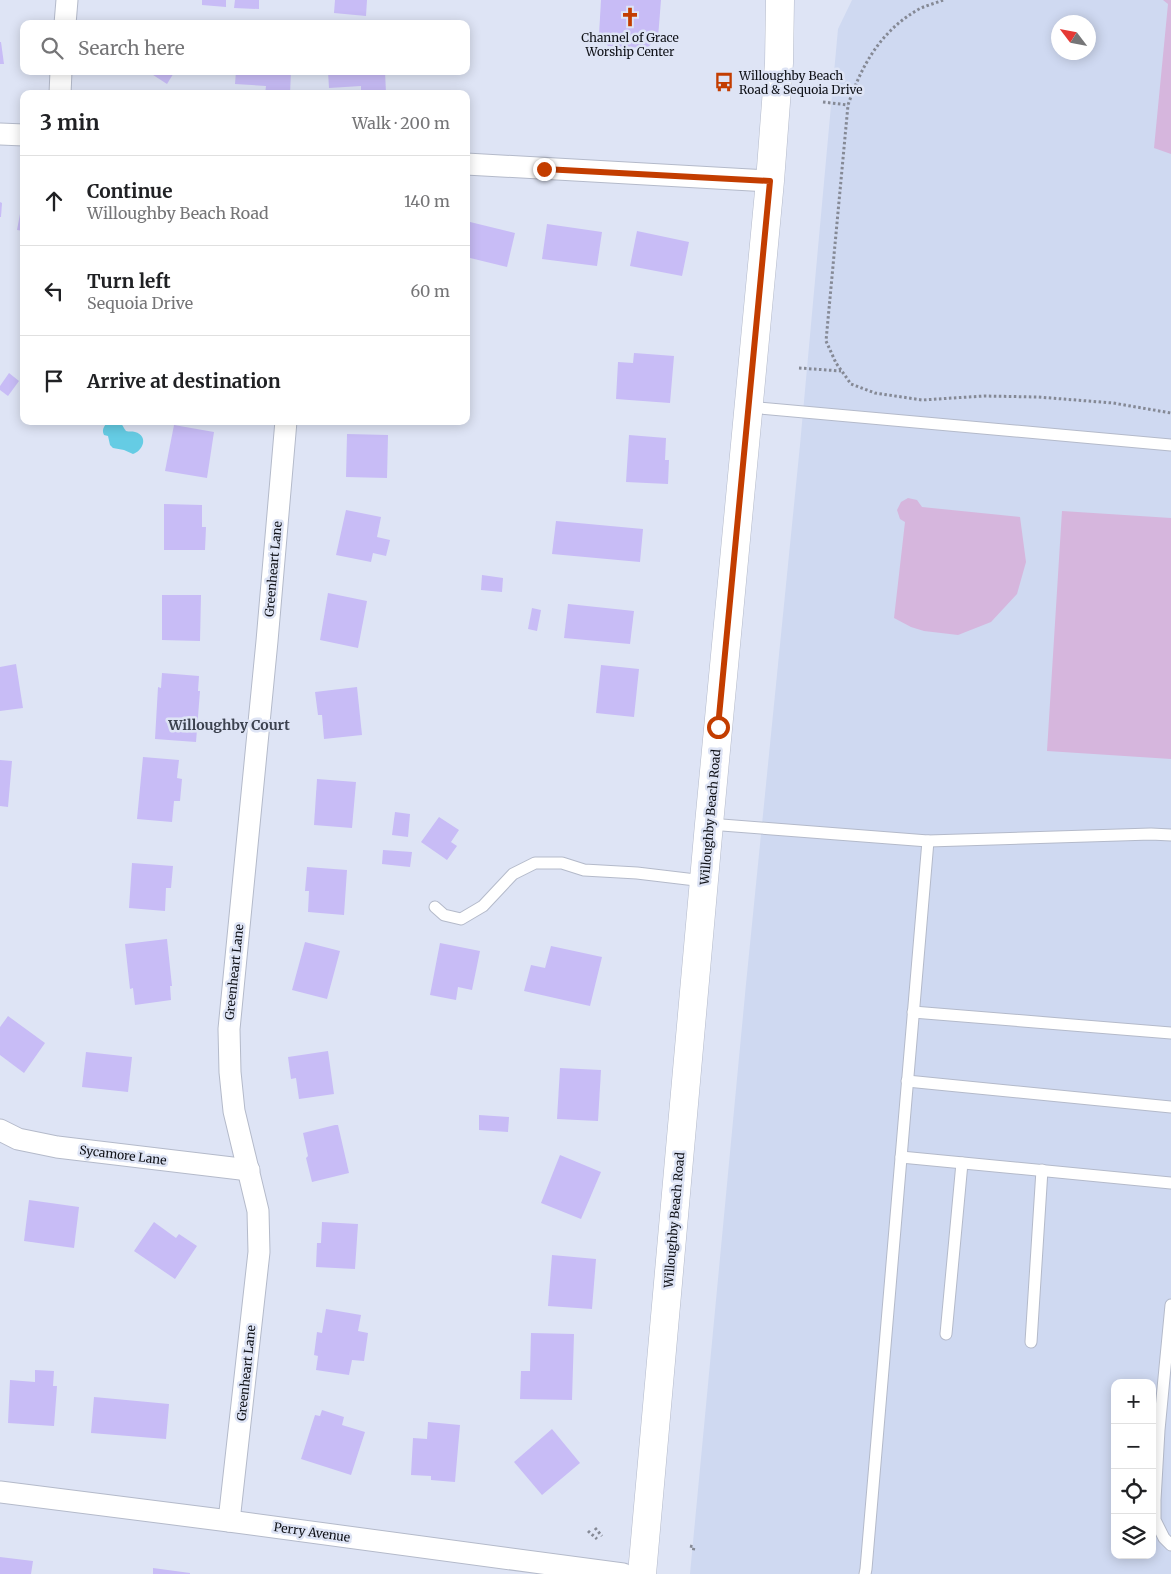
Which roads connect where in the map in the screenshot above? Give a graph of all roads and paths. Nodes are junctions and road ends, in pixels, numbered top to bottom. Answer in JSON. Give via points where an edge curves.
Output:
{"nodes":[{"id":1,"x":67,"y":0,"type":"edge"},
{"id":2,"x":780,"y":0,"type":"edge"},
{"id":3,"x":943,"y":0,"type":"edge"},
{"id":4,"x":65,"y":20,"type":"edge"},
{"id":5,"x":61,"y":75,"type":"edge"},
{"id":6,"x":60,"y":90,"type":"edge"},
{"id":7,"x":823,"y":102,"type":"dead end"},
{"id":8,"x":848,"y":105,"type":"junction"},
{"id":9,"x":0,"y":134,"type":"edge"},
{"id":10,"x":20,"y":135,"type":"edge"},
{"id":11,"x":470,"y":164,"type":"edge"},
{"id":12,"x":770,"y":181,"type":"junction"},
{"id":13,"x":799,"y":368,"type":"dead end"},
{"id":14,"x":842,"y":371,"type":"junction"},
{"id":15,"x":749,"y":407,"type":"junction"},
{"id":16,"x":1171,"y":414,"type":"edge"},
{"id":17,"x":286,"y":425,"type":"edge"},
{"id":18,"x":1171,"y":445,"type":"edge"},
{"id":19,"x":709,"y":824,"type":"junction"},
{"id":20,"x":1171,"y":835,"type":"edge"},
{"id":21,"x":928,"y":841,"type":"junction"},
{"id":22,"x":704,"y":881,"type":"junction"},
{"id":23,"x":434,"y":907,"type":"dead end"},
{"id":24,"x":913,"y":1012,"type":"junction"},
{"id":25,"x":1171,"y":1033,"type":"edge"},
{"id":26,"x":907,"y":1081,"type":"junction"},
{"id":27,"x":1171,"y":1107,"type":"edge"},
{"id":28,"x":0,"y":1130,"type":"edge"},
{"id":29,"x":901,"y":1157,"type":"junction"},
{"id":30,"x":962,"y":1163,"type":"junction"},
{"id":31,"x":249,"y":1170,"type":"junction"},
{"id":32,"x":1042,"y":1170,"type":"junction"},
{"id":33,"x":1171,"y":1183,"type":"edge"},
{"id":34,"x":1171,"y":1305,"type":"edge"},
{"id":35,"x":946,"y":1334,"type":"dead end"},
{"id":36,"x":1031,"y":1342,"type":"dead end"},
{"id":37,"x":0,"y":1492,"type":"edge"},
{"id":38,"x":230,"y":1521,"type":"junction"},
{"id":39,"x":595,"y":1528,"type":"dead end"},
{"id":40,"x":588,"y":1531,"type":"dead end"},
{"id":41,"x":602,"y":1536,"type":"dead end"},
{"id":42,"x":597,"y":1539,"type":"dead end"},
{"id":43,"x":1171,"y":1544,"type":"edge"},
{"id":44,"x":690,"y":1546,"type":"dead end"},
{"id":45,"x":693,"y":1552,"type":"dead end"},
{"id":46,"x":624,"y":1574,"type":"edge"},
{"id":47,"x":642,"y":1574,"type":"edge"},
{"id":48,"x":865,"y":1574,"type":"edge"}],
"edges":[{"from":1,"to":4,"type":"street"},
{"from":2,"to":12,"type":"street","name":"Willoughby Beach Road"},
{"from":3,"to":8,"type":"path","via":[[908,16],[885,35],[856,80]]},
{"from":5,"to":6,"type":"street"},
{"from":7,"to":8,"type":"path"},
{"from":8,"to":14,"type":"path","via":[[826,341]]},
{"from":9,"to":10,"type":"street"},
{"from":11,"to":12,"type":"street"},
{"from":12,"to":15,"type":"street","name":"Willoughby Beach Road"},
{"from":13,"to":14,"type":"path"},
{"from":14,"to":16,"type":"path","via":[[851,384],[875,393],[922,400],[1038,397],[1113,403]]},
{"from":15,"to":18,"type":"lane"},
{"from":15,"to":19,"type":"street","name":"Willoughby Beach Road"},
{"from":17,"to":31,"type":"street","name":"Greenheart Lane","via":[[229,1029],[234,1110]]},
{"from":19,"to":21,"type":"lane"},
{"from":19,"to":22,"type":"street","name":"Willoughby Beach Road"},
{"from":20,"to":21,"type":"lane"},
{"from":21,"to":24,"type":"lane"},
{"from":22,"to":23,"type":"lane","via":[[584,870],[562,862],[535,863],[513,874],[482,906],[461,919],[444,915]]},
{"from":22,"to":47,"type":"street","name":"Willoughby Beach Road"},
{"from":24,"to":25,"type":"lane"},
{"from":24,"to":26,"type":"lane"},
{"from":26,"to":27,"type":"lane"},
{"from":26,"to":29,"type":"lane"},
{"from":28,"to":31,"type":"street","name":"Sycamore Lane","via":[[18,1138],[57,1147]]},
{"from":29,"to":30,"type":"lane"},
{"from":29,"to":48,"type":"lane"},
{"from":30,"to":32,"type":"lane"},
{"from":30,"to":35,"type":"lane"},
{"from":31,"to":38,"type":"street","name":"Greenheart Lane","via":[[258,1211],[259,1252]]},
{"from":32,"to":33,"type":"lane"},
{"from":32,"to":36,"type":"lane"},
{"from":34,"to":43,"type":"lane","via":[[1155,1520]]},
{"from":37,"to":38,"type":"street","name":"Perry Avenue"},
{"from":38,"to":46,"type":"street","name":"Perry Avenue"},
{"from":39,"to":41,"type":"path"},
{"from":40,"to":42,"type":"path"},
{"from":44,"to":45,"type":"path","via":[[694,1547]]}]}
